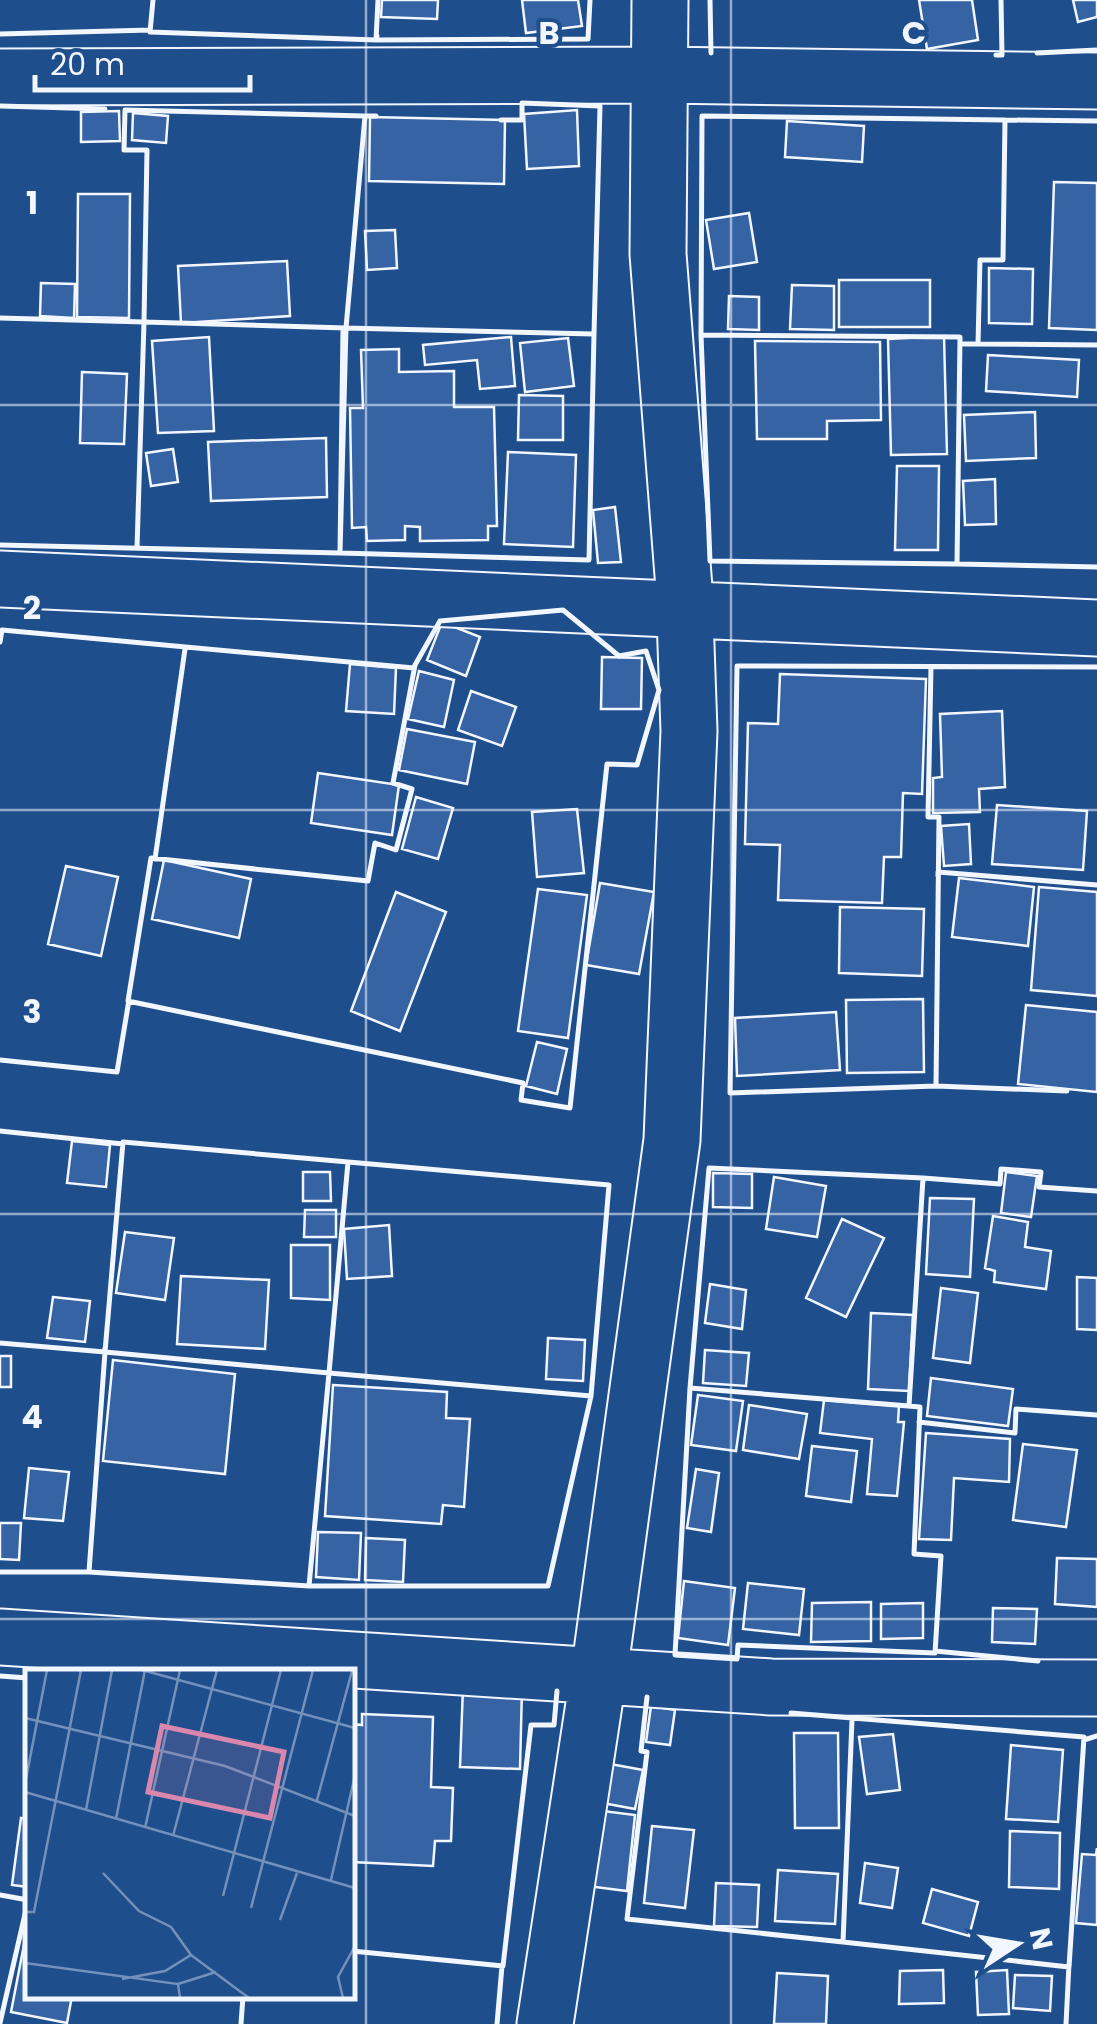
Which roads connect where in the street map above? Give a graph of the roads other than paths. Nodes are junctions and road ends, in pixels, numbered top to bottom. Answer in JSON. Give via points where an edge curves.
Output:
{"nodes":[{"id":1,"x":660,"y":0,"type":"edge"},
{"id":2,"x":659,"y":76,"type":"junction"},
{"id":3,"x":0,"y":77,"type":"edge"},
{"id":4,"x":1097,"y":81,"type":"edge"},
{"id":5,"x":0,"y":579,"type":"edge"},
{"id":6,"x":1097,"y":628,"type":"edge"},
{"id":7,"x":0,"y":1636,"type":"edge"},
{"id":8,"x":1097,"y":1688,"type":"edge"},
{"id":9,"x":545,"y":2024,"type":"edge"}],
"edges":[{"from":1,"to":2,"type":"street"},
{"from":2,"to":3,"type":"street"},
{"from":2,"to":4,"type":"street"},
{"from":2,"to":9,"type":"street","via":[[658,254],[689,730],[672,1140]]},
{"from":5,"to":6,"type":"street"},
{"from":7,"to":8,"type":"street","via":[[771,1686]]}]}
